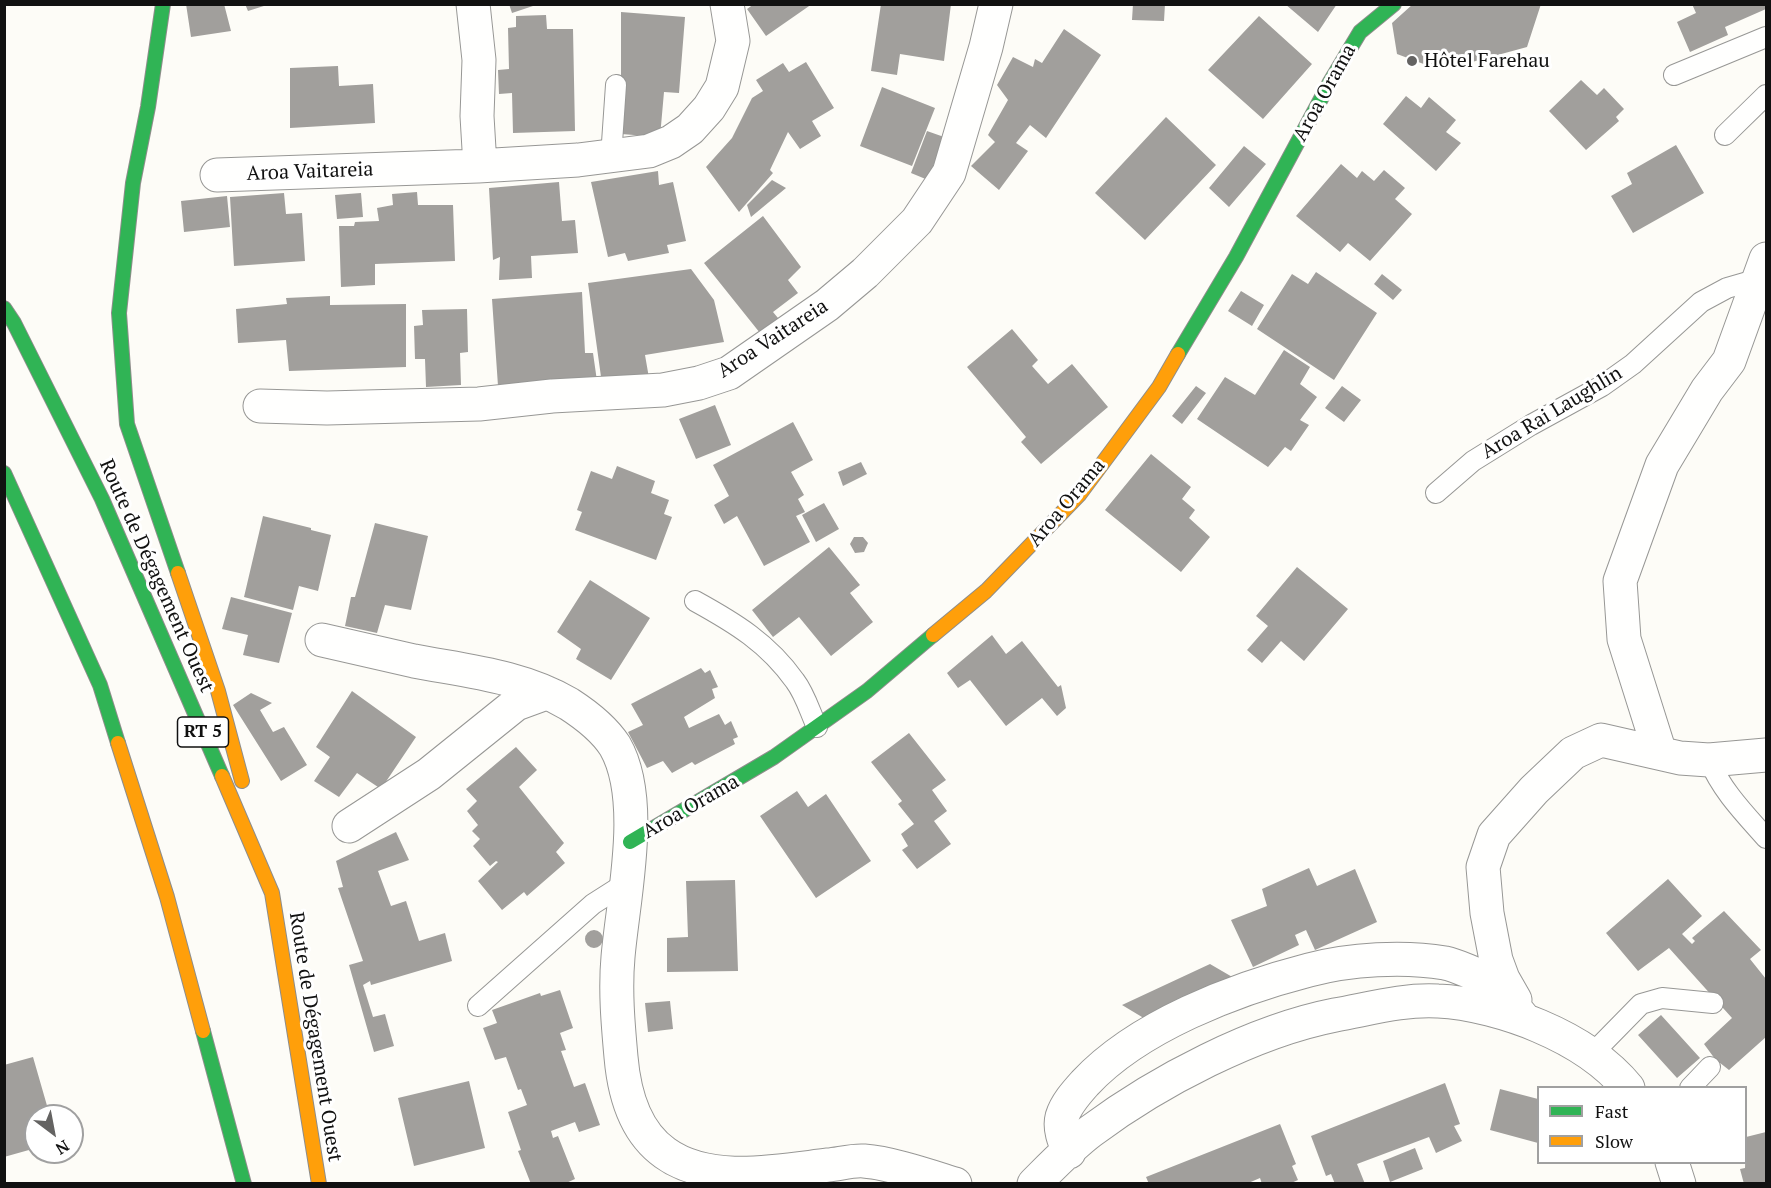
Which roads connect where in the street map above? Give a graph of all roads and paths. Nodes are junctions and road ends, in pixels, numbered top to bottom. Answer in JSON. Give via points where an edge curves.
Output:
{"nodes":[{"id":1,"x":163,"y":4,"type":"edge"},
{"id":2,"x":473,"y":4,"type":"edge"},
{"id":3,"x":727,"y":4,"type":"edge"},
{"id":4,"x":996,"y":4,"type":"edge"},
{"id":5,"x":1394,"y":4,"type":"edge"},
{"id":6,"x":1362,"y":18,"type":"edge"},
{"id":7,"x":1767,"y":37,"type":"edge"},
{"id":8,"x":1674,"y":75,"type":"dead end"},
{"id":9,"x":616,"y":86,"type":"dead end"},
{"id":10,"x":1767,"y":95,"type":"edge"},
{"id":11,"x":1725,"y":135,"type":"dead end"},
{"id":12,"x":611,"y":157,"type":"junction"},
{"id":13,"x":480,"y":166,"type":"junction"},
{"id":14,"x":217,"y":175,"type":"dead end"},
{"id":15,"x":1762,"y":269,"type":"edge"},
{"id":16,"x":4,"y":308,"type":"edge"},
{"id":17,"x":1744,"y":346,"type":"edge"},
{"id":18,"x":260,"y":406,"type":"dead end"},
{"id":19,"x":4,"y":474,"type":"edge"},
{"id":20,"x":1436,"y":493,"type":"dead end"},
{"id":21,"x":695,"y":601,"type":"dead end"},
{"id":22,"x":322,"y":640,"type":"dead end"},
{"id":23,"x":546,"y":693,"type":"junction"},
{"id":24,"x":817,"y":727,"type":"junction"},
{"id":25,"x":1660,"y":753,"type":"junction"},
{"id":26,"x":1767,"y":756,"type":"edge"},
{"id":27,"x":1708,"y":760,"type":"junction"},
{"id":28,"x":349,"y":826,"type":"dead end"},
{"id":29,"x":1767,"y":838,"type":"edge"},
{"id":30,"x":630,"y":842,"type":"junction"},
{"id":31,"x":626,"y":883,"type":"junction"},
{"id":32,"x":272,"y":893,"type":"junction"},
{"id":33,"x":1713,"y":1003,"type":"dead end"},
{"id":34,"x":478,"y":1006,"type":"dead end"},
{"id":35,"x":1526,"y":1020,"type":"junction"},
{"id":36,"x":1591,"y":1055,"type":"junction"},
{"id":37,"x":1710,"y":1067,"type":"dead end"},
{"id":38,"x":1626,"y":1086,"type":"edge"},
{"id":39,"x":1692,"y":1086,"type":"edge"},
{"id":40,"x":1069,"y":1152,"type":"junction"},
{"id":41,"x":1673,"y":1164,"type":"edge"},
{"id":42,"x":244,"y":1184,"type":"edge"},
{"id":43,"x":319,"y":1184,"type":"edge"},
{"id":44,"x":956,"y":1184,"type":"edge"},
{"id":45,"x":1034,"y":1184,"type":"edge"},
{"id":46,"x":1679,"y":1184,"type":"edge"}],
"edges":[{"from":1,"to":32,"type":"main road","via":[[133,183],[119,313],[127,424],[218,691]]},
{"from":2,"to":13,"type":"street","via":[[479,60]]},
{"from":3,"to":12,"type":"street","name":"Aroa Vaitareia","via":[[733,41],[723,87],[709,108],[671,142],[648,151]]},
{"from":4,"to":18,"type":"street","name":"Aroa Vaitareia","via":[[949,173],[917,222],[827,305],[729,373],[663,390],[479,404]]},
{"from":5,"to":6,"type":"main road"},
{"from":6,"to":24,"type":"main road","name":"Aroa Orama","via":[[1236,257],[1158,387],[1079,495],[986,591],[867,691]]},
{"from":7,"to":8,"type":"lane"},
{"from":9,"to":12,"type":"lane"},
{"from":10,"to":11,"type":"lane"},
{"from":12,"to":13,"type":"street","name":"Aroa Vaitareia"},
{"from":13,"to":14,"type":"street","name":"Aroa Vaitareia"},
{"from":15,"to":17,"type":"street","name":"Aroa Rai Laughlin"},
{"from":15,"to":20,"type":"lane","name":"Aroa Rai Laughlin","via":[[1701,302],[1633,364],[1473,461]]},
{"from":16,"to":32,"type":"main road","name":"Route de Dégagement Ouest","number":"RT 5","via":[[102,499]]},
{"from":17,"to":25,"type":"street","name":"Aroa Rai Laughlin","via":[[1707,390],[1662,465],[1620,581],[1624,639]]},
{"from":19,"to":42,"type":"main road","via":[[100,685],[167,897]]},
{"from":21,"to":24,"type":"lane","via":[[734,622],[768,648],[796,683]]},
{"from":22,"to":23,"type":"street","name":"Aroa Orama","via":[[483,674]]},
{"from":23,"to":28,"type":"street","via":[[516,704],[429,774]]},
{"from":23,"to":30,"type":"street","name":"Aroa Orama","via":[[595,722],[614,746],[630,800]]},
{"from":24,"to":30,"type":"main road","name":"Aroa Orama","via":[[774,757]]},
{"from":25,"to":27,"type":"street"},
{"from":25,"to":35,"type":"street","via":[[1601,740],[1573,753],[1494,835],[1483,867],[1487,913],[1496,960]]},
{"from":26,"to":27,"type":"street"},
{"from":27,"to":29,"type":"lane","via":[[1727,794]]},
{"from":30,"to":31,"type":"street","name":"Aroa Orama"},
{"from":31,"to":34,"type":"lane","via":[[593,904]]},
{"from":31,"to":44,"type":"street","name":"Aroa Orama","via":[[617,961],[618,1020],[623,1078],[635,1116],[647,1137],[666,1154],[689,1165],[718,1171],[749,1174],[864,1161]]},
{"from":32,"to":43,"type":"main road","name":"Route de Dégagement Ouest","number":"RT 5"},
{"from":33,"to":36,"type":"lane","via":[[1662,998],[1641,1004]]},
{"from":35,"to":36,"type":"street"},
{"from":35,"to":40,"type":"street","via":[[1439,1000],[1392,1004],[1299,1024],[1193,1067],[1090,1132]]},
{"from":35,"to":40,"type":"street","via":[[1491,983],[1446,963],[1373,959],[1311,969],[1239,991],[1186,1014],[1134,1043],[1095,1072],[1062,1116],[1061,1129]]},
{"from":36,"to":38,"type":"street"},
{"from":37,"to":39,"type":"lane"},
{"from":40,"to":45,"type":"street"},
{"from":41,"to":46,"type":"street"}]}
